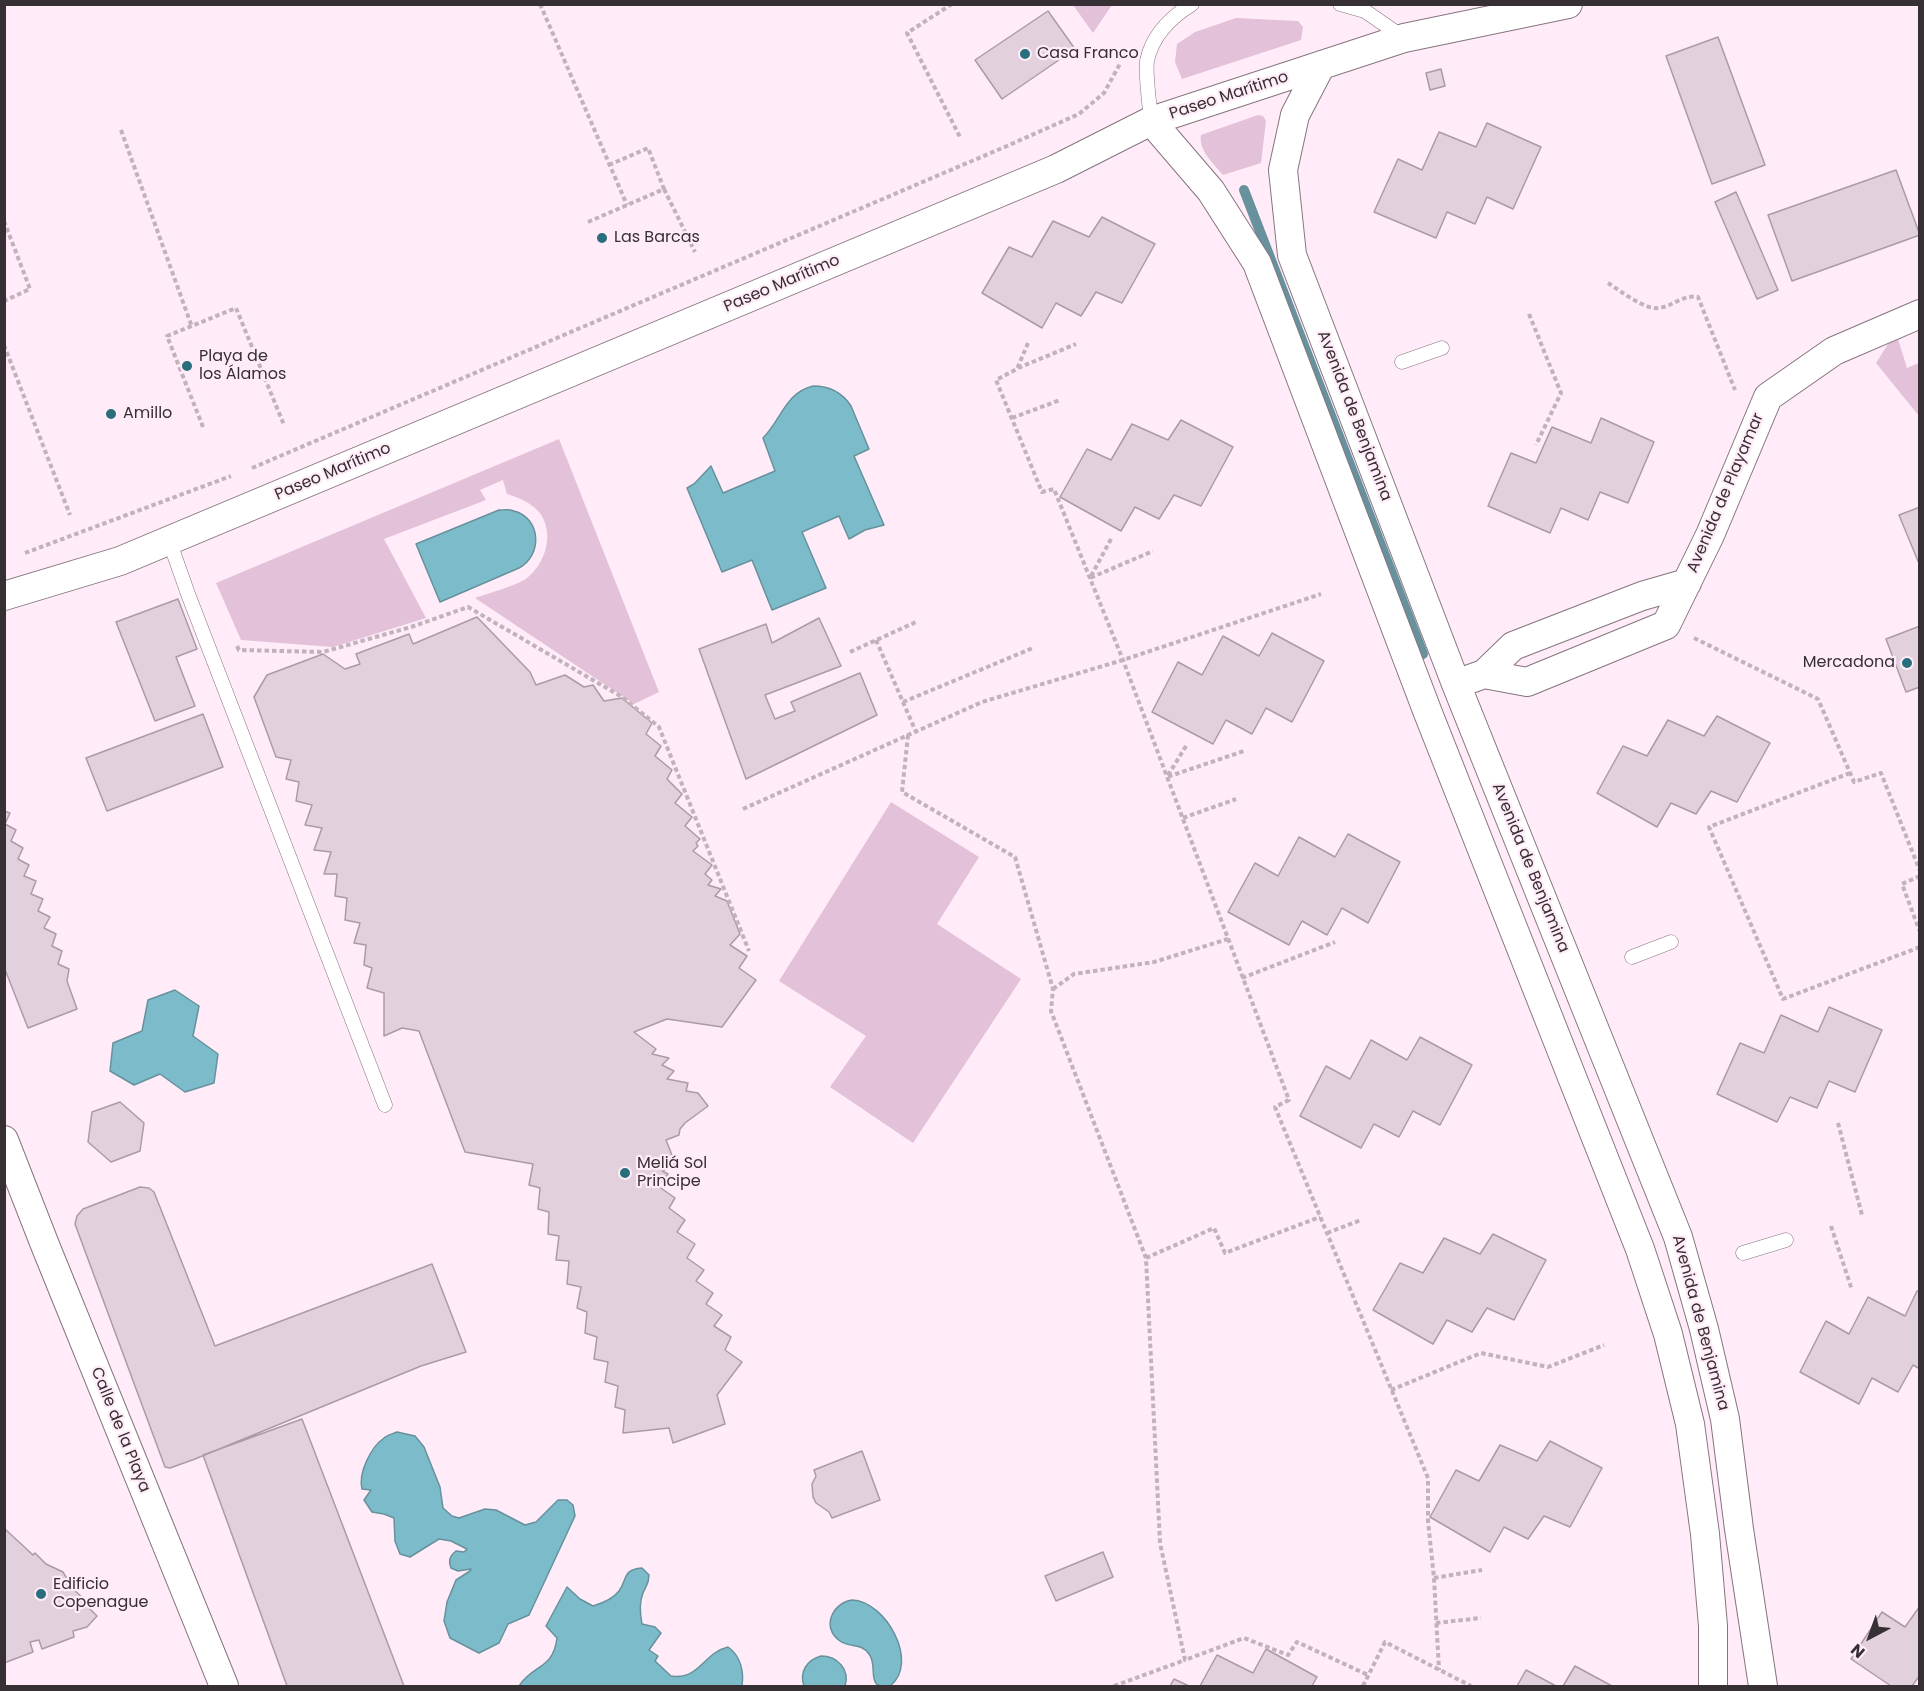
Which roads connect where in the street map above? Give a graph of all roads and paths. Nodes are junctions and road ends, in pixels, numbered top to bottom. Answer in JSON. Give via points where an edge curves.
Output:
{"nodes":[{"id":1,"x":540,"y":4,"type":"edge"},
{"id":2,"x":951,"y":4,"type":"edge"},
{"id":3,"x":1192,"y":4,"type":"edge"},
{"id":4,"x":1340,"y":4,"type":"edge"},
{"id":5,"x":1568,"y":4,"type":"edge"},
{"id":6,"x":1404,"y":38,"type":"junction"},
{"id":7,"x":1124,"y":54,"type":"dead end"},
{"id":8,"x":1321,"y":65,"type":"junction"},
{"id":9,"x":1151,"y":122,"type":"junction"},
{"id":10,"x":121,"y":130,"type":"dead end"},
{"id":11,"x":962,"y":140,"type":"dead end"},
{"id":12,"x":609,"y":165,"type":"junction"},
{"id":13,"x":664,"y":189,"type":"junction"},
{"id":14,"x":627,"y":205,"type":"junction"},
{"id":15,"x":4,"y":221,"type":"edge"},
{"id":16,"x":588,"y":222,"type":"dead end"},
{"id":17,"x":695,"y":252,"type":"dead end"},
{"id":18,"x":1608,"y":283,"type":"dead end"},
{"id":19,"x":4,"y":301,"type":"edge"},
{"id":20,"x":1529,"y":314,"type":"dead end"},
{"id":21,"x":1920,"y":314,"type":"edge"},
{"id":22,"x":192,"y":327,"type":"junction"},
{"id":23,"x":1028,"y":343,"type":"dead end"},
{"id":24,"x":1076,"y":344,"type":"dead end"},
{"id":25,"x":4,"y":345,"type":"edge"},
{"id":26,"x":1442,"y":348,"type":"dead end"},
{"id":27,"x":1402,"y":362,"type":"dead end"},
{"id":28,"x":1017,"y":369,"type":"junction"},
{"id":29,"x":1737,"y":397,"type":"dead end"},
{"id":30,"x":1060,"y":400,"type":"dead end"},
{"id":31,"x":1012,"y":418,"type":"junction"},
{"id":32,"x":284,"y":425,"type":"dead end"},
{"id":33,"x":202,"y":427,"type":"dead end"},
{"id":34,"x":1536,"y":445,"type":"dead end"},
{"id":35,"x":70,"y":515,"type":"dead end"},
{"id":36,"x":1111,"y":539,"type":"dead end"},
{"id":37,"x":169,"y":540,"type":"junction"},
{"id":38,"x":1153,"y":551,"type":"dead end"},
{"id":39,"x":15,"y":557,"type":"dead end"},
{"id":40,"x":1090,"y":578,"type":"junction"},
{"id":41,"x":1687,"y":583,"type":"junction"},
{"id":42,"x":1321,"y":594,"type":"dead end"},
{"id":43,"x":4,"y":597,"type":"edge"},
{"id":44,"x":916,"y":622,"type":"dead end"},
{"id":45,"x":1666,"y":625,"type":"junction"},
{"id":46,"x":234,"y":640,"type":"dead end"},
{"id":47,"x":876,"y":640,"type":"junction"},
{"id":48,"x":1514,"y":646,"type":"junction"},
{"id":49,"x":1033,"y":648,"type":"dead end"},
{"id":50,"x":850,"y":652,"type":"dead end"},
{"id":51,"x":1123,"y":660,"type":"junction"},
{"id":52,"x":1484,"y":674,"type":"junction"},
{"id":53,"x":1527,"y":682,"type":"junction"},
{"id":54,"x":1456,"y":684,"type":"junction"},
{"id":55,"x":903,"y":702,"type":"junction"},
{"id":56,"x":916,"y":732,"type":"junction"},
{"id":57,"x":908,"y":735,"type":"junction"},
{"id":58,"x":1186,"y":746,"type":"dead end"},
{"id":59,"x":1244,"y":750,"type":"dead end"},
{"id":60,"x":1850,"y":773,"type":"junction"},
{"id":61,"x":1167,"y":777,"type":"junction"},
{"id":62,"x":1236,"y":799,"type":"dead end"},
{"id":63,"x":744,"y":809,"type":"dead end"},
{"id":64,"x":1183,"y":818,"type":"junction"},
{"id":65,"x":1919,"y":870,"type":"edge"},
{"id":66,"x":1920,"y":876,"type":"edge"},
{"id":67,"x":1920,"y":932,"type":"edge"},
{"id":68,"x":1228,"y":939,"type":"junction"},
{"id":69,"x":1335,"y":942,"type":"dead end"},
{"id":70,"x":1671,"y":942,"type":"dead end"},
{"id":71,"x":1920,"y":947,"type":"edge"},
{"id":72,"x":750,"y":951,"type":"dead end"},
{"id":73,"x":1632,"y":957,"type":"dead end"},
{"id":74,"x":1242,"y":978,"type":"junction"},
{"id":75,"x":1053,"y":989,"type":"junction"},
{"id":76,"x":385,"y":1105,"type":"dead end"},
{"id":77,"x":1838,"y":1123,"type":"dead end"},
{"id":78,"x":4,"y":1140,"type":"edge"},
{"id":79,"x":11,"y":1175,"type":"edge"},
{"id":80,"x":1862,"y":1215,"type":"dead end"},
{"id":81,"x":1320,"y":1217,"type":"junction"},
{"id":82,"x":1361,"y":1220,"type":"dead end"},
{"id":83,"x":1831,"y":1226,"type":"dead end"},
{"id":84,"x":1327,"y":1233,"type":"junction"},
{"id":85,"x":1786,"y":1240,"type":"dead end"},
{"id":86,"x":1743,"y":1253,"type":"dead end"},
{"id":87,"x":1146,"y":1258,"type":"junction"},
{"id":88,"x":1852,"y":1290,"type":"dead end"},
{"id":89,"x":1604,"y":1345,"type":"dead end"},
{"id":90,"x":1391,"y":1390,"type":"junction"},
{"id":91,"x":1482,"y":1570,"type":"dead end"},
{"id":92,"x":1434,"y":1578,"type":"junction"},
{"id":93,"x":1481,"y":1618,"type":"dead end"},
{"id":94,"x":1436,"y":1623,"type":"junction"},
{"id":95,"x":1185,"y":1660,"type":"junction"},
{"id":96,"x":1438,"y":1670,"type":"junction"},
{"id":97,"x":1368,"y":1675,"type":"junction"},
{"id":98,"x":224,"y":1686,"type":"edge"},
{"id":99,"x":1114,"y":1686,"type":"edge"},
{"id":100,"x":1363,"y":1686,"type":"edge"},
{"id":101,"x":1471,"y":1686,"type":"edge"},
{"id":102,"x":1713,"y":1686,"type":"edge"},
{"id":103,"x":1763,"y":1686,"type":"edge"}],
"edges":[{"from":1,"to":12,"type":"path"},
{"from":2,"to":11,"type":"path","via":[[907,33]]},
{"from":3,"to":9,"type":"lane","via":[[1165,26],[1155,39],[1147,62]]},
{"from":4,"to":6,"type":"lane","via":[[1365,11]]},
{"from":5,"to":6,"type":"street","name":"Paseo Marítimo"},
{"from":6,"to":8,"type":"street","name":"Paseo Marítimo"},
{"from":7,"to":39,"type":"path","via":[[1104,93],[1079,114],[230,477]]},
{"from":8,"to":9,"type":"street","name":"Paseo Marítimo"},
{"from":8,"to":54,"type":"street","name":"Avenida de Benjamina","via":[[1295,115],[1284,170],[1292,255]]},
{"from":9,"to":37,"type":"street","name":"Paseo Marítimo","via":[[1045,173]]},
{"from":9,"to":102,"type":"street","name":"Avenida de Benjamina","via":[[1211,191],[1257,263],[1428,713],[1640,1249],[1668,1334],[1690,1424],[1706,1546]]},
{"from":10,"to":22,"type":"path"},
{"from":12,"to":13,"type":"path","via":[[648,148]]},
{"from":12,"to":14,"type":"path"},
{"from":13,"to":14,"type":"path"},
{"from":13,"to":17,"type":"path"},
{"from":14,"to":16,"type":"path"},
{"from":15,"to":19,"type":"path","via":[[30,289]]},
{"from":18,"to":29,"type":"path","via":[[1654,308],[1698,297]]},
{"from":20,"to":34,"type":"path","via":[[1561,393]]},
{"from":21,"to":41,"type":"street","name":"Avenida de Playamar","via":[[1834,351],[1768,397]]},
{"from":22,"to":32,"type":"path","via":[[237,308]]},
{"from":22,"to":33,"type":"path","via":[[167,336]]},
{"from":23,"to":28,"type":"path"},
{"from":24,"to":28,"type":"path"},
{"from":25,"to":35,"type":"path"},
{"from":26,"to":27,"type":"lane"},
{"from":28,"to":31,"type":"path","via":[[996,380]]},
{"from":30,"to":31,"type":"path"},
{"from":31,"to":40,"type":"path","via":[[1042,492],[1054,489]]},
{"from":36,"to":40,"type":"path"},
{"from":37,"to":43,"type":"street","name":"Paseo Marítimo","via":[[120,561]]},
{"from":37,"to":76,"type":"lane"},
{"from":38,"to":40,"type":"path"},
{"from":40,"to":51,"type":"path"},
{"from":41,"to":45,"type":"street","name":"Avenida de Playamar"},
{"from":41,"to":48,"type":"street","name":"Avenida de Playamar","via":[[1642,596]]},
{"from":42,"to":51,"type":"path"},
{"from":44,"to":47,"type":"path"},
{"from":45,"to":53,"type":"street"},
{"from":45,"to":60,"type":"path","via":[[1818,699]]},
{"from":46,"to":72,"type":"path","via":[[239,650],[317,653],[468,608],[622,697],[659,727]]},
{"from":47,"to":50,"type":"path"},
{"from":47,"to":55,"type":"path"},
{"from":48,"to":52,"type":"street","name":"Avenida de Playamar"},
{"from":48,"to":53,"type":"lane"},
{"from":49,"to":55,"type":"path"},
{"from":51,"to":56,"type":"path","via":[[982,702]]},
{"from":51,"to":61,"type":"path"},
{"from":52,"to":53,"type":"street"},
{"from":52,"to":54,"type":"street","name":"Avenida de Playamar"},
{"from":54,"to":103,"type":"street","name":"Avenida de Benjamina","via":[[1678,1237],[1725,1419]]},
{"from":55,"to":56,"type":"path"},
{"from":56,"to":57,"type":"path"},
{"from":57,"to":63,"type":"path"},
{"from":57,"to":75,"type":"path","via":[[902,792],[1015,857]]},
{"from":58,"to":61,"type":"path"},
{"from":59,"to":61,"type":"path"},
{"from":60,"to":65,"type":"path","via":[[1854,782],[1881,773]]},
{"from":60,"to":71,"type":"path","via":[[1708,827],[1783,999]]},
{"from":61,"to":64,"type":"path"},
{"from":62,"to":64,"type":"path"},
{"from":64,"to":68,"type":"path"},
{"from":66,"to":67,"type":"path","via":[[1902,884]]},
{"from":68,"to":74,"type":"path"},
{"from":68,"to":75,"type":"path","via":[[1154,962],[1074,974]]},
{"from":69,"to":74,"type":"path"},
{"from":70,"to":73,"type":"lane"},
{"from":74,"to":81,"type":"path","via":[[1288,1100],[1275,1107]]},
{"from":75,"to":87,"type":"path","via":[[1052,1011]]},
{"from":77,"to":80,"type":"path"},
{"from":78,"to":79,"type":"street","name":"Calle de la Playa"},
{"from":79,"to":98,"type":"street","name":"Calle de la Playa"},
{"from":81,"to":84,"type":"path"},
{"from":81,"to":87,"type":"path","via":[[1225,1253],[1214,1228]]},
{"from":82,"to":84,"type":"path"},
{"from":83,"to":88,"type":"path"},
{"from":84,"to":90,"type":"path"},
{"from":85,"to":86,"type":"lane"},
{"from":87,"to":95,"type":"path","via":[[1160,1543]]},
{"from":89,"to":90,"type":"path","via":[[1548,1367],[1481,1353]]},
{"from":90,"to":92,"type":"path","via":[[1428,1478]]},
{"from":91,"to":92,"type":"path"},
{"from":92,"to":94,"type":"path"},
{"from":93,"to":94,"type":"path"},
{"from":94,"to":96,"type":"path"},
{"from":95,"to":97,"type":"path","via":[[1244,1638],[1288,1655],[1297,1642]]},
{"from":95,"to":99,"type":"path"},
{"from":96,"to":97,"type":"path","via":[[1385,1642]]},
{"from":96,"to":101,"type":"path"},
{"from":97,"to":100,"type":"path"}]}
